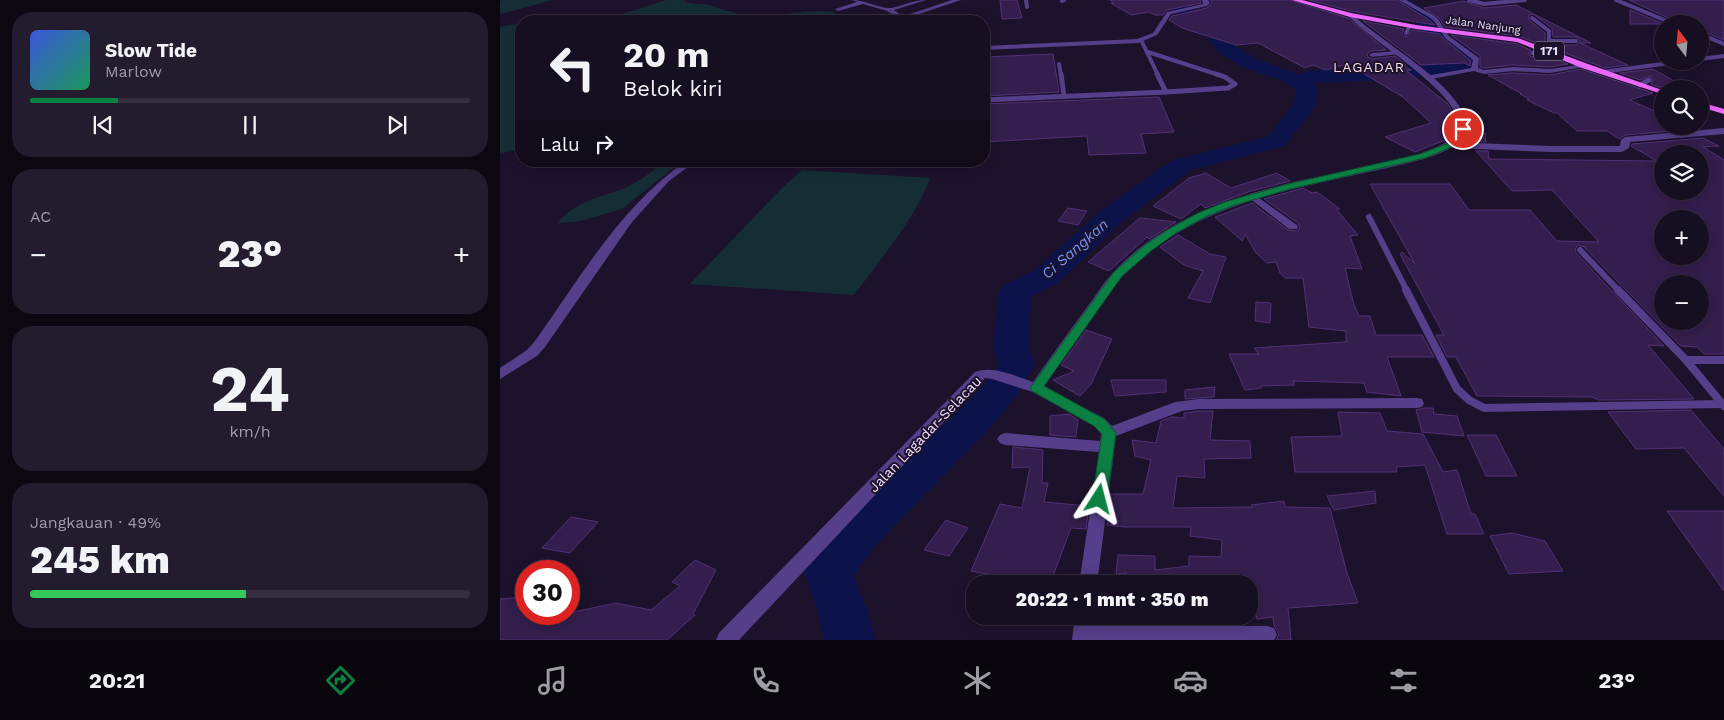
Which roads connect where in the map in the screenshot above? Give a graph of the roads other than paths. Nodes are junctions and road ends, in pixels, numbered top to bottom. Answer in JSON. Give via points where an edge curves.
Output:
{"nodes":[{"id":1,"x":855,"y":0,"type":"edge"},
{"id":2,"x":874,"y":0,"type":"edge"},
{"id":3,"x":923,"y":0,"type":"edge"},
{"id":4,"x":958,"y":0,"type":"edge"},
{"id":5,"x":1026,"y":0,"type":"edge"},
{"id":6,"x":1205,"y":0,"type":"edge"},
{"id":7,"x":1295,"y":0,"type":"edge"},
{"id":8,"x":1402,"y":0,"type":"edge"},
{"id":9,"x":1469,"y":0,"type":"edge"},
{"id":10,"x":1525,"y":0,"type":"edge"},
{"id":11,"x":1616,"y":0,"type":"edge"},
{"id":12,"x":864,"y":2,"type":"junction"},
{"id":13,"x":1027,"y":8,"type":"dead end"},
{"id":14,"x":838,"y":9,"type":"dead end"},
{"id":15,"x":889,"y":10,"type":"junction"},
{"id":16,"x":897,"y":15,"type":"edge"},
{"id":17,"x":911,"y":15,"type":"edge"},
{"id":18,"x":1350,"y":15,"type":"junction"},
{"id":19,"x":1654,"y":16,"type":"edge"},
{"id":20,"x":1532,"y":18,"type":"dead end"},
{"id":21,"x":1413,"y":26,"type":"junction"},
{"id":22,"x":1443,"y":31,"type":"junction"},
{"id":23,"x":1406,"y":33,"type":"dead end"},
{"id":24,"x":1709,"y":38,"type":"edge"},
{"id":25,"x":1141,"y":40,"type":"junction"},
{"id":26,"x":1549,"y":41,"type":"junction"},
{"id":27,"x":1576,"y":41,"type":"dead end"},
{"id":28,"x":1724,"y":44,"type":"edge"},
{"id":29,"x":990,"y":48,"type":"edge"},
{"id":30,"x":1544,"y":49,"type":"junction"},
{"id":31,"x":1148,"y":52,"type":"junction"},
{"id":32,"x":1397,"y":53,"type":"junction"},
{"id":33,"x":1532,"y":53,"type":"dead end"},
{"id":34,"x":1372,"y":56,"type":"dead end"},
{"id":35,"x":1724,"y":56,"type":"edge"},
{"id":36,"x":1709,"y":58,"type":"edge"},
{"id":37,"x":1059,"y":64,"type":"dead end"},
{"id":38,"x":1654,"y":65,"type":"edge"},
{"id":39,"x":1585,"y":66,"type":"junction"},
{"id":40,"x":1474,"y":69,"type":"junction"},
{"id":41,"x":1602,"y":72,"type":"junction"},
{"id":42,"x":1423,"y":73,"type":"junction"},
{"id":43,"x":1649,"y":80,"type":"dead end"},
{"id":44,"x":1640,"y":84,"type":"junction"},
{"id":45,"x":1654,"y":89,"type":"edge"},
{"id":46,"x":1166,"y":92,"type":"junction"},
{"id":47,"x":1064,"y":96,"type":"junction"},
{"id":48,"x":990,"y":100,"type":"edge"},
{"id":49,"x":1709,"y":107,"type":"edge"},
{"id":50,"x":1724,"y":112,"type":"edge"},
{"id":51,"x":1724,"y":131,"type":"edge"},
{"id":52,"x":1452,"y":144,"type":"junction"},
{"id":53,"x":683,"y":167,"type":"edge"},
{"id":54,"x":1252,"y":196,"type":"junction"},
{"id":55,"x":1369,"y":217,"type":"dead end"},
{"id":56,"x":1293,"y":227,"type":"dead end"},
{"id":57,"x":1580,"y":250,"type":"dead end"},
{"id":58,"x":1686,"y":360,"type":"junction"},
{"id":59,"x":1724,"y":360,"type":"edge"},
{"id":60,"x":500,"y":374,"type":"edge"},
{"id":61,"x":1033,"y":387,"type":"junction"},
{"id":62,"x":1417,"y":403,"type":"dead end"},
{"id":63,"x":1723,"y":405,"type":"edge"},
{"id":64,"x":1004,"y":439,"type":"dead end"},
{"id":65,"x":1108,"y":440,"type":"junction"},
{"id":66,"x":1089,"y":575,"type":"edge"},
{"id":67,"x":1083,"y":630,"type":"edge"},
{"id":68,"x":1267,"y":635,"type":"dead end"},
{"id":69,"x":726,"y":640,"type":"edge"}],
"edges":[{"from":1,"to":12,"type":"street"},
{"from":2,"to":12,"type":"street"},
{"from":3,"to":15,"type":"street"},
{"from":4,"to":17,"type":"street"},
{"from":5,"to":13,"type":"lane"},
{"from":6,"to":25,"type":"street","via":[[1208,3],[1205,5],[1168,14],[1155,34]]},
{"from":7,"to":18,"type":"main road","name":"Jalan Nanjung","number":"171"},
{"from":8,"to":22,"type":"street","via":[[1431,16]]},
{"from":9,"to":10,"type":"lane","via":[[1484,4]]},
{"from":11,"to":19,"type":"lane"},
{"from":12,"to":14,"type":"street"},
{"from":12,"to":15,"type":"street"},
{"from":15,"to":16,"type":"street"},
{"from":18,"to":21,"type":"main road","name":"Jalan Nanjung","number":"171"},
{"from":18,"to":32,"type":"street","number":"171"},
{"from":20,"to":26,"type":"lane","via":[[1549,31]]},
{"from":21,"to":22,"type":"main road","name":"Jalan Nanjung","number":"171"},
{"from":21,"to":23,"type":"lane"},
{"from":22,"to":30,"type":"main road","name":"Jalan Nanjung","number":"171","via":[[1512,39]]},
{"from":22,"to":40,"type":"street","via":[[1449,39],[1476,57]]},
{"from":24,"to":28,"type":"lane"},
{"from":25,"to":29,"type":"street"},
{"from":25,"to":31,"type":"lane"},
{"from":26,"to":27,"type":"lane"},
{"from":26,"to":30,"type":"lane"},
{"from":30,"to":33,"type":"lane"},
{"from":30,"to":39,"type":"main road","name":"Jalan Nanjung","number":"171"},
{"from":31,"to":46,"type":"lane"},
{"from":31,"to":46,"type":"lane","via":[[1225,77],[1235,84],[1228,88]]},
{"from":32,"to":34,"type":"street"},
{"from":32,"to":42,"type":"street","number":"171"},
{"from":35,"to":36,"type":"lane"},
{"from":37,"to":47,"type":"lane"},
{"from":38,"to":41,"type":"lane"},
{"from":39,"to":40,"type":"street","via":[[1550,71],[1514,69],[1484,72]]},
{"from":39,"to":41,"type":"main road","name":"Jalan Nanjung","number":"171"},
{"from":40,"to":42,"type":"street"},
{"from":41,"to":44,"type":"main road","name":"Jalan Nanjung","number":"171"},
{"from":42,"to":52,"type":"street","number":"171","via":[[1444,92],[1461,118],[1462,133]]},
{"from":43,"to":44,"type":"lane"},
{"from":44,"to":45,"type":"main road","name":"Jalan Nanjung","number":"171"},
{"from":46,"to":47,"type":"lane"},
{"from":47,"to":48,"type":"lane"},
{"from":49,"to":50,"type":"main road"},
{"from":51,"to":52,"type":"street","via":[[1625,140],[1626,146],[1622,149]]},
{"from":52,"to":54,"type":"street","via":[[1408,160]]},
{"from":53,"to":60,"type":"street","via":[[666,179],[628,220],[540,344]]},
{"from":54,"to":56,"type":"street"},
{"from":54,"to":61,"type":"street","via":[[1202,215],[1172,231],[1133,260],[1107,288]]},
{"from":55,"to":63,"type":"lane","via":[[1457,388],[1476,406]]},
{"from":57,"to":58,"type":"lane"},
{"from":58,"to":59,"type":"lane"},
{"from":58,"to":63,"type":"lane"},
{"from":61,"to":65,"type":"street","name":"Jalan Lagadar-Selacau","via":[[1099,422]]},
{"from":61,"to":69,"type":"street","name":"Jalan Lagadar-Selacau","via":[[989,373],[980,376]]},
{"from":62,"to":65,"type":"street","via":[[1180,406]]},
{"from":64,"to":65,"type":"street"},
{"from":65,"to":66,"type":"street"},
{"from":67,"to":68,"type":"street"}]}
